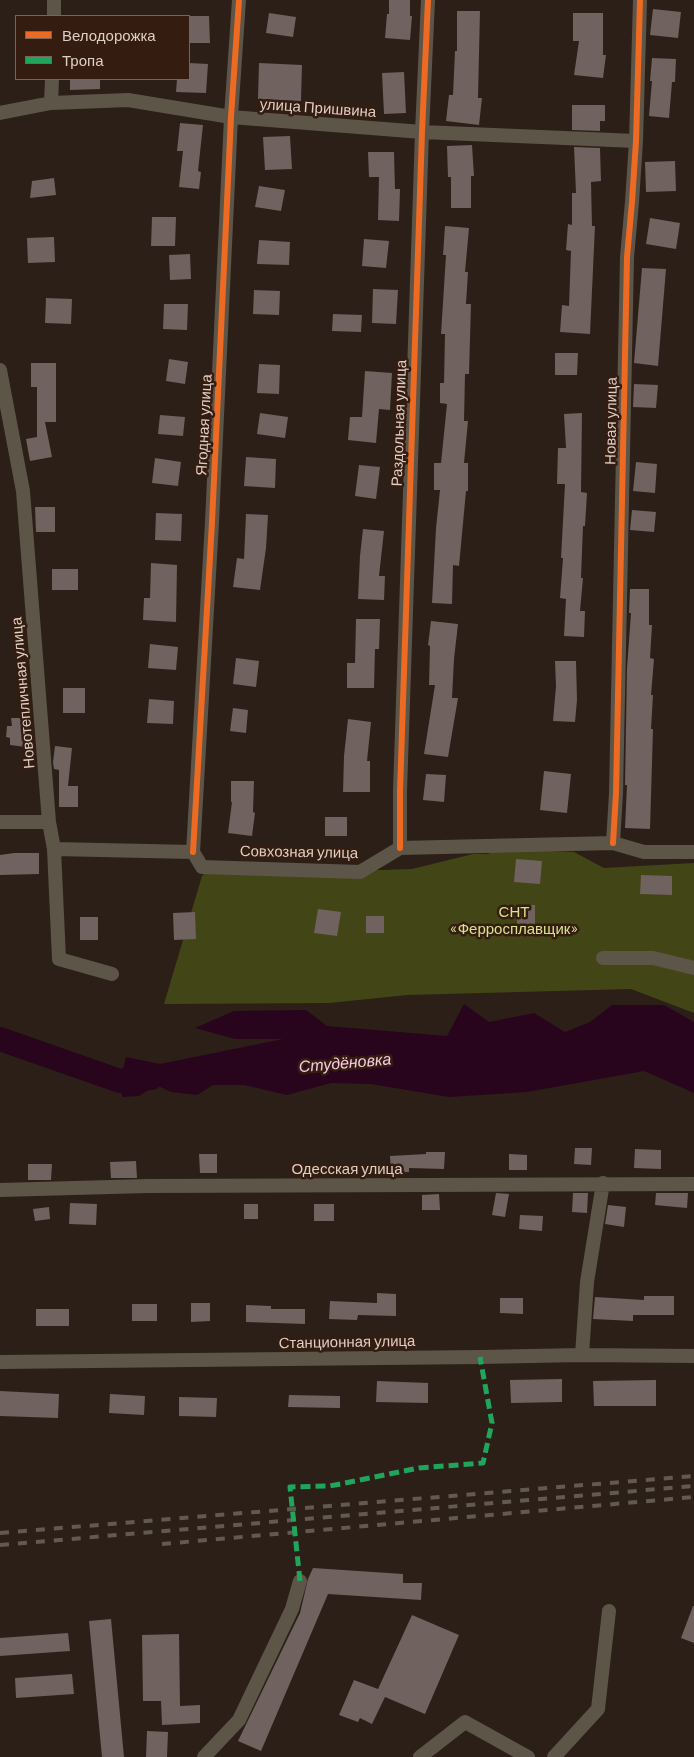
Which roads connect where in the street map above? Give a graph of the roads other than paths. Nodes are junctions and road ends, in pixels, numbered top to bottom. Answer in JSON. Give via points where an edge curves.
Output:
{"nodes":[{"id":1,"x":54,"y":0,"type":"edge"},
{"id":2,"x":239,"y":0,"type":"edge"},
{"id":3,"x":428,"y":0,"type":"edge"},
{"id":4,"x":640,"y":0,"type":"edge"},
{"id":5,"x":54,"y":15,"type":"edge"},
{"id":6,"x":52,"y":80,"type":"edge"},
{"id":7,"x":51,"y":103,"type":"junction"},
{"id":8,"x":0,"y":113,"type":"edge"},
{"id":9,"x":231,"y":117,"type":"junction"},
{"id":10,"x":422,"y":132,"type":"junction"},
{"id":11,"x":636,"y":141,"type":"junction"},
{"id":12,"x":0,"y":370,"type":"edge"},
{"id":13,"x":0,"y":822,"type":"edge"},
{"id":14,"x":49,"y":822,"type":"junction"},
{"id":15,"x":613,"y":843,"type":"junction"},
{"id":16,"x":400,"y":848,"type":"junction"},
{"id":17,"x":54,"y":849,"type":"junction"},
{"id":18,"x":193,"y":852,"type":"junction"},
{"id":19,"x":694,"y":852,"type":"edge"},
{"id":20,"x":602,"y":958,"type":"dead end"},
{"id":21,"x":694,"y":968,"type":"edge"},
{"id":22,"x":112,"y":974,"type":"dead end"},
{"id":23,"x":603,"y":1184,"type":"junction"},
{"id":24,"x":694,"y":1184,"type":"edge"},
{"id":25,"x":0,"y":1190,"type":"edge"},
{"id":26,"x":582,"y":1355,"type":"junction"},
{"id":27,"x":694,"y":1356,"type":"edge"},
{"id":28,"x":0,"y":1362,"type":"edge"},
{"id":29,"x":300,"y":1581,"type":"dead end"},
{"id":30,"x":609,"y":1611,"type":"dead end"},
{"id":31,"x":204,"y":1757,"type":"edge"},
{"id":32,"x":420,"y":1757,"type":"edge"},
{"id":33,"x":528,"y":1757,"type":"edge"},
{"id":34,"x":554,"y":1757,"type":"edge"}],
"edges":[{"from":1,"to":5,"type":"street"},
{"from":2,"to":9,"type":"street","name":"Ягодная улица"},
{"from":3,"to":10,"type":"street","name":"Раздольная улица"},
{"from":4,"to":11,"type":"street","name":"Новая улица"},
{"from":6,"to":7,"type":"street"},
{"from":7,"to":8,"type":"street","name":"улица Пришвина"},
{"from":7,"to":9,"type":"street","name":"улица Пришвина","via":[[128,100]]},
{"from":9,"to":10,"type":"street","name":"улица Пришвина"},
{"from":9,"to":18,"type":"street","name":"Ягодная улица"},
{"from":10,"to":11,"type":"street","name":"улица Пришвина"},
{"from":10,"to":16,"type":"street","name":"Раздольная улица"},
{"from":11,"to":15,"type":"street","name":"Новая улица","via":[[627,257]]},
{"from":12,"to":14,"type":"street","name":"Новотепличная улица","via":[[23,491]]},
{"from":13,"to":14,"type":"street"},
{"from":14,"to":17,"type":"street","name":"Новотепличная улица"},
{"from":15,"to":16,"type":"street","name":"Совхозная улица"},
{"from":15,"to":19,"type":"street","name":"Совхозная улица","via":[[644,852]]},
{"from":16,"to":18,"type":"street","name":"Совхозная улица","via":[[360,872],[202,867]]},
{"from":17,"to":18,"type":"street"},
{"from":17,"to":22,"type":"street","name":"Новотепличная улица","via":[[59,959]]},
{"from":20,"to":21,"type":"street","via":[[652,958]]},
{"from":23,"to":24,"type":"street","name":"Одесская улица"},
{"from":23,"to":25,"type":"street","name":"Одесская улица","via":[[148,1186]]},
{"from":23,"to":26,"type":"street","via":[[587,1282]]},
{"from":26,"to":27,"type":"street","name":"Станционная улица"},
{"from":26,"to":28,"type":"street","name":"Станционная улица"},
{"from":29,"to":31,"type":"street","via":[[292,1609],[239,1720]]},
{"from":30,"to":34,"type":"street","via":[[598,1710]]},
{"from":32,"to":33,"type":"street","via":[[466,1722]]}]}
